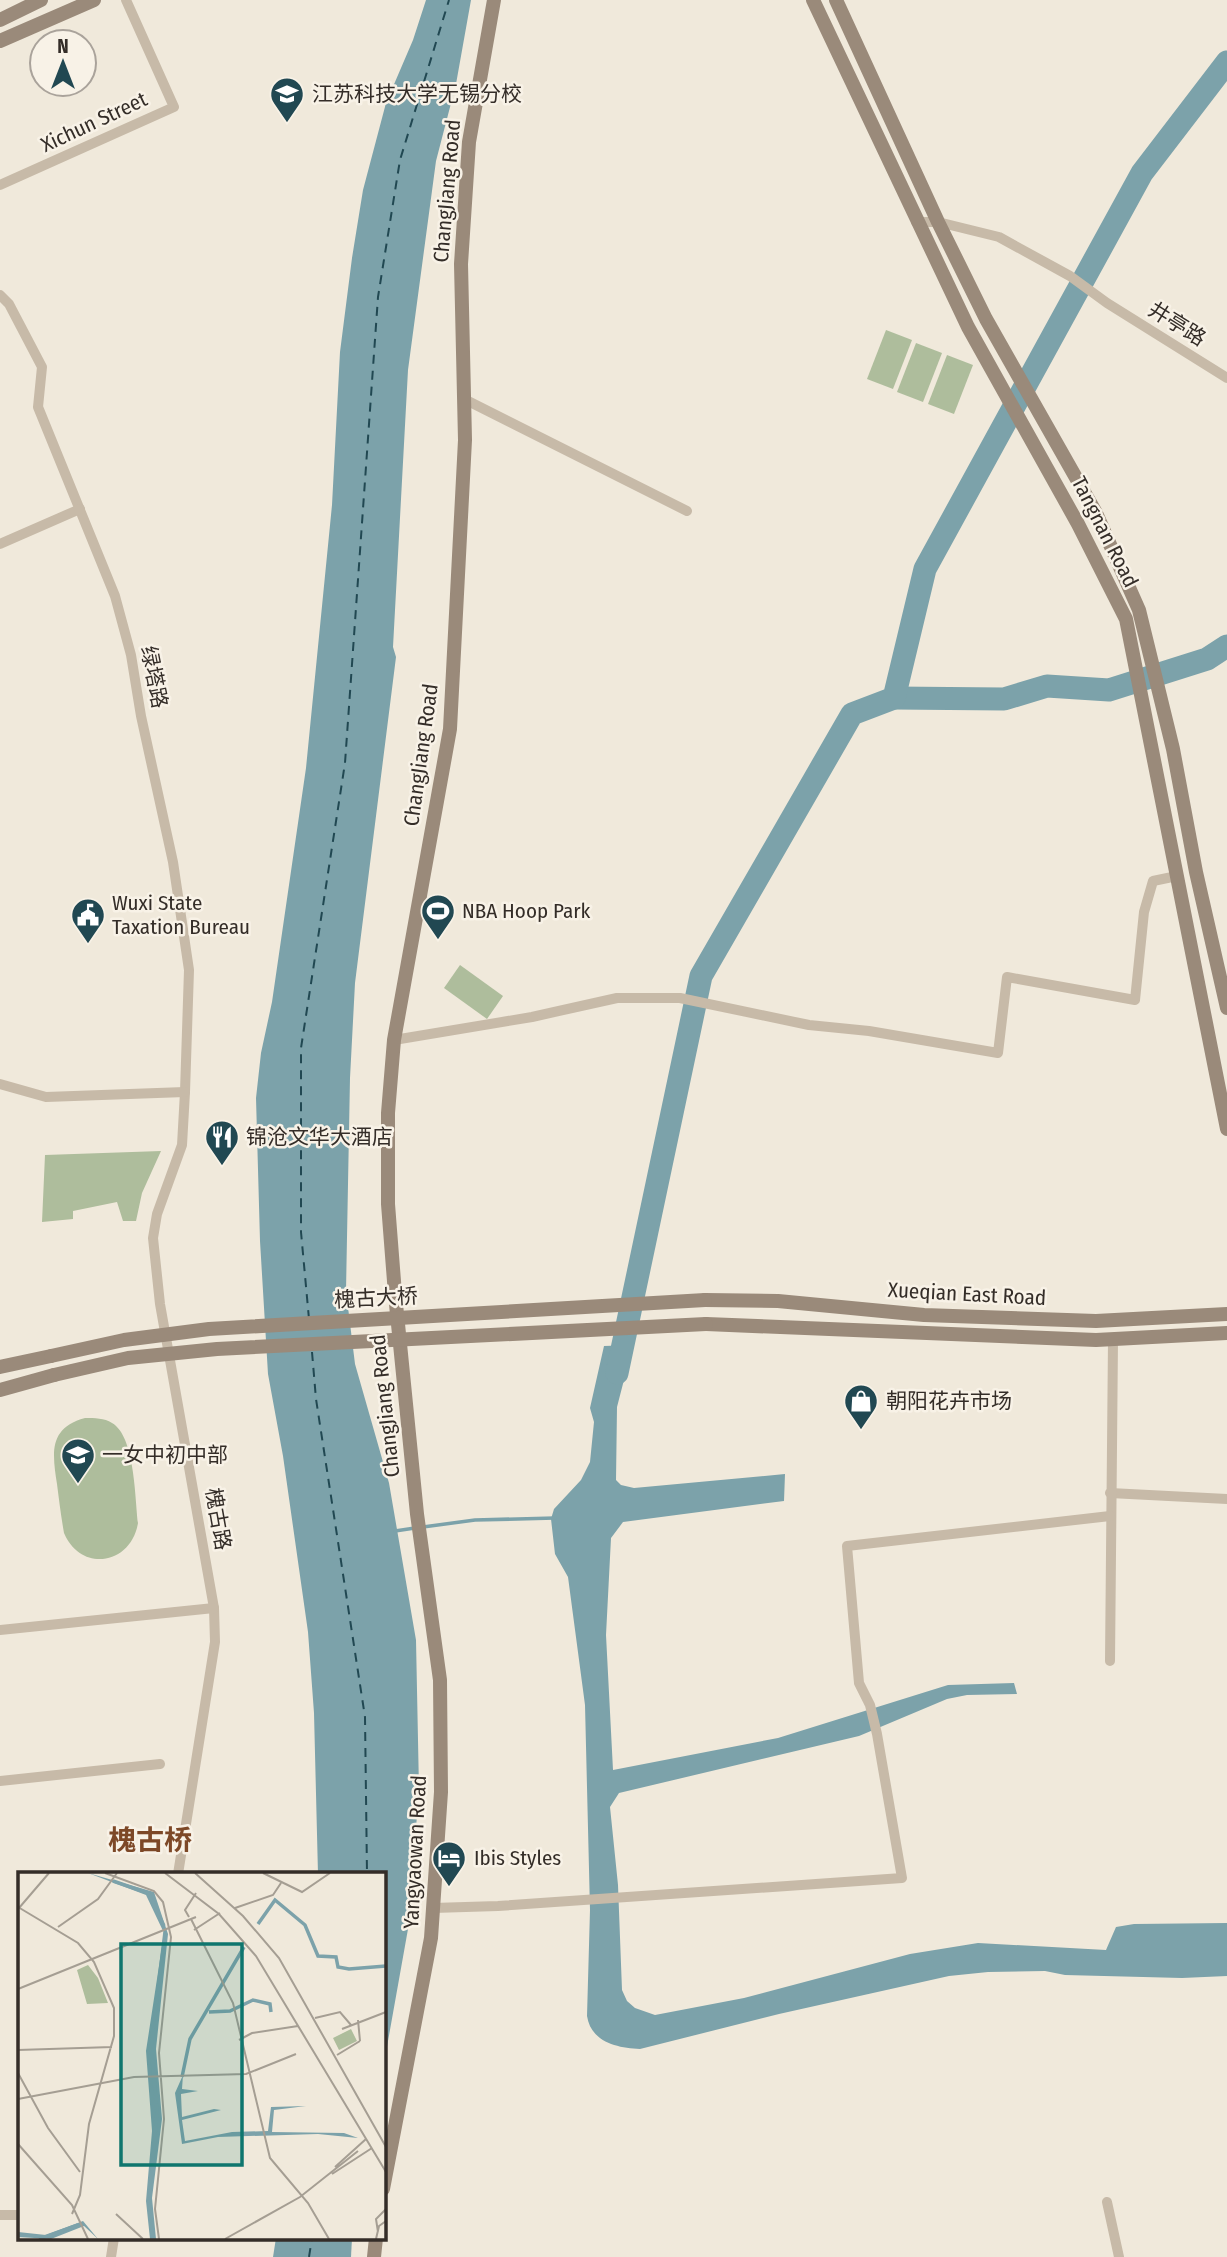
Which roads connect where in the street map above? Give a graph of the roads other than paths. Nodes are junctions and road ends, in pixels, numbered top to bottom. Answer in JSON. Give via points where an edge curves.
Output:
{"nodes":[{"id":1,"x":41,"y":0,"type":"edge"},
{"id":2,"x":94,"y":0,"type":"edge"},
{"id":3,"x":126,"y":0,"type":"edge"},
{"id":4,"x":494,"y":0,"type":"edge"},
{"id":5,"x":813,"y":0,"type":"edge"},
{"id":6,"x":836,"y":0,"type":"edge"},
{"id":7,"x":0,"y":20,"type":"edge"},
{"id":8,"x":0,"y":41,"type":"edge"},
{"id":9,"x":0,"y":185,"type":"edge"},
{"id":10,"x":916,"y":222,"type":"junction"},
{"id":11,"x":938,"y":222,"type":"junction"},
{"id":12,"x":0,"y":295,"type":"edge"},
{"id":13,"x":1227,"y":378,"type":"edge"},
{"id":14,"x":464,"y":399,"type":"junction"},
{"id":15,"x":80,"y":509,"type":"junction"},
{"id":16,"x":687,"y":511,"type":"dead end"},
{"id":17,"x":0,"y":544,"type":"edge"},
{"id":18,"x":1137,"y":633,"type":"junction"},
{"id":19,"x":1177,"y":876,"type":"junction"},
{"id":20,"x":1223,"y":967,"type":"edge"},
{"id":21,"x":1197,"y":981,"type":"junction"},
{"id":22,"x":1227,"y":1008,"type":"edge"},
{"id":23,"x":394,"y":1040,"type":"junction"},
{"id":24,"x":0,"y":1084,"type":"edge"},
{"id":25,"x":185,"y":1091,"type":"junction"},
{"id":26,"x":1227,"y":1129,"type":"edge"},
{"id":27,"x":705,"y":1300,"type":"joint"},
{"id":28,"x":1227,"y":1314,"type":"edge"},
{"id":29,"x":706,"y":1324,"type":"joint"},
{"id":30,"x":1227,"y":1333,"type":"edge"},
{"id":31,"x":1113,"y":1340,"type":"junction"},
{"id":32,"x":0,"y":1367,"type":"edge"},
{"id":33,"x":0,"y":1391,"type":"edge"},
{"id":34,"x":1110,"y":1493,"type":"junction"},
{"id":35,"x":1227,"y":1499,"type":"edge"},
{"id":36,"x":417,"y":1514,"type":"joint"},
{"id":37,"x":1110,"y":1516,"type":"junction"},
{"id":38,"x":214,"y":1608,"type":"junction"},
{"id":39,"x":0,"y":1630,"type":"edge"},
{"id":40,"x":1110,"y":1661,"type":"dead end"},
{"id":41,"x":160,"y":1764,"type":"dead end"},
{"id":42,"x":0,"y":1781,"type":"edge"},
{"id":43,"x":178,"y":1872,"type":"edge"},
{"id":44,"x":433,"y":1908,"type":"junction"},
{"id":45,"x":385,"y":2179,"type":"edge"},
{"id":46,"x":1107,"y":2202,"type":"dead end"},
{"id":47,"x":0,"y":2215,"type":"edge"},
{"id":48,"x":18,"y":2215,"type":"edge"},
{"id":49,"x":1119,"y":2257,"type":"edge"}],
"edges":[{"from":1,"to":7,"type":"main road"},
{"from":2,"to":8,"type":"main road"},
{"from":3,"to":9,"type":"street","name":"Xichun Street","via":[[174,107]]},
{"from":4,"to":14,"type":"main road","name":"ChangJiang Road","via":[[469,142],[461,264]]},
{"from":5,"to":10,"type":"main road","name":"Tangnan Road"},
{"from":6,"to":11,"type":"main road","name":"Tangnan Road"},
{"from":10,"to":11,"type":"street","name":"井亭路"},
{"from":10,"to":18,"type":"main road","name":"Tangnan Road"},
{"from":11,"to":13,"type":"street","name":"井亭路","via":[[999,237],[1070,276]]},
{"from":11,"to":18,"type":"main road","name":"Tangnan Road","via":[[1096,513],[1139,610]]},
{"from":12,"to":15,"type":"street","name":"绿塔路","via":[[42,367],[38,407]]},
{"from":14,"to":16,"type":"street"},
{"from":14,"to":23,"type":"main road","name":"ChangJiang Road","via":[[450,729]]},
{"from":15,"to":17,"type":"street"},
{"from":15,"to":25,"type":"street","name":"绿塔路","via":[[115,596],[131,655],[173,862],[189,970]]},
{"from":18,"to":19,"type":"main road","name":"Tangnan Road","via":[[1148,727]]},
{"from":18,"to":20,"type":"main road","name":"Tangnan Road","via":[[1166,722],[1196,872]]},
{"from":19,"to":21,"type":"main road","name":"Tangnan Road"},
{"from":19,"to":23,"type":"street","via":[[1153,881],[1144,912],[1135,1000],[1007,977],[998,1053],[809,1025],[680,998],[617,998]]},
{"from":20,"to":21,"type":"main road"},
{"from":20,"to":22,"type":"main road","name":"Tangnan Road"},
{"from":21,"to":26,"type":"main road","name":"Tangnan Road"},
{"from":23,"to":36,"type":"main road","name":"ChangJiang Road","via":[[388,1204]]},
{"from":24,"to":25,"type":"street","via":[[46,1097]]},
{"from":25,"to":38,"type":"street","name":"槐古路","via":[[182,1145],[153,1238],[160,1304]]},
{"from":27,"to":28,"type":"main road","name":"Xueqian East Road","via":[[1096,1321]]},
{"from":27,"to":32,"type":"main road","name":"槐古大桥","bridge":true,"via":[[209,1329],[124,1340]]},
{"from":29,"to":31,"type":"main road","name":"Xueqian East Road"},
{"from":29,"to":33,"type":"main road","name":"槐古大桥","bridge":true,"via":[[217,1349],[128,1359]]},
{"from":30,"to":31,"type":"main road","name":"Xueqian East Road"},
{"from":31,"to":34,"type":"street"},
{"from":34,"to":35,"type":"street"},
{"from":34,"to":37,"type":"street"},
{"from":36,"to":44,"type":"main road","name":"Yangyaowan Road","via":[[440,1680],[441,1792]]},
{"from":37,"to":40,"type":"street"},
{"from":37,"to":44,"type":"street","via":[[846,1546],[859,1683],[877,1734],[902,1878]]},
{"from":38,"to":39,"type":"street"},
{"from":38,"to":43,"type":"street","name":"槐古路","via":[[215,1642]]},
{"from":41,"to":42,"type":"street"},
{"from":44,"to":45,"type":"main road","name":"Yangyaowan Road"},
{"from":46,"to":49,"type":"street"},
{"from":47,"to":48,"type":"street"}]}
